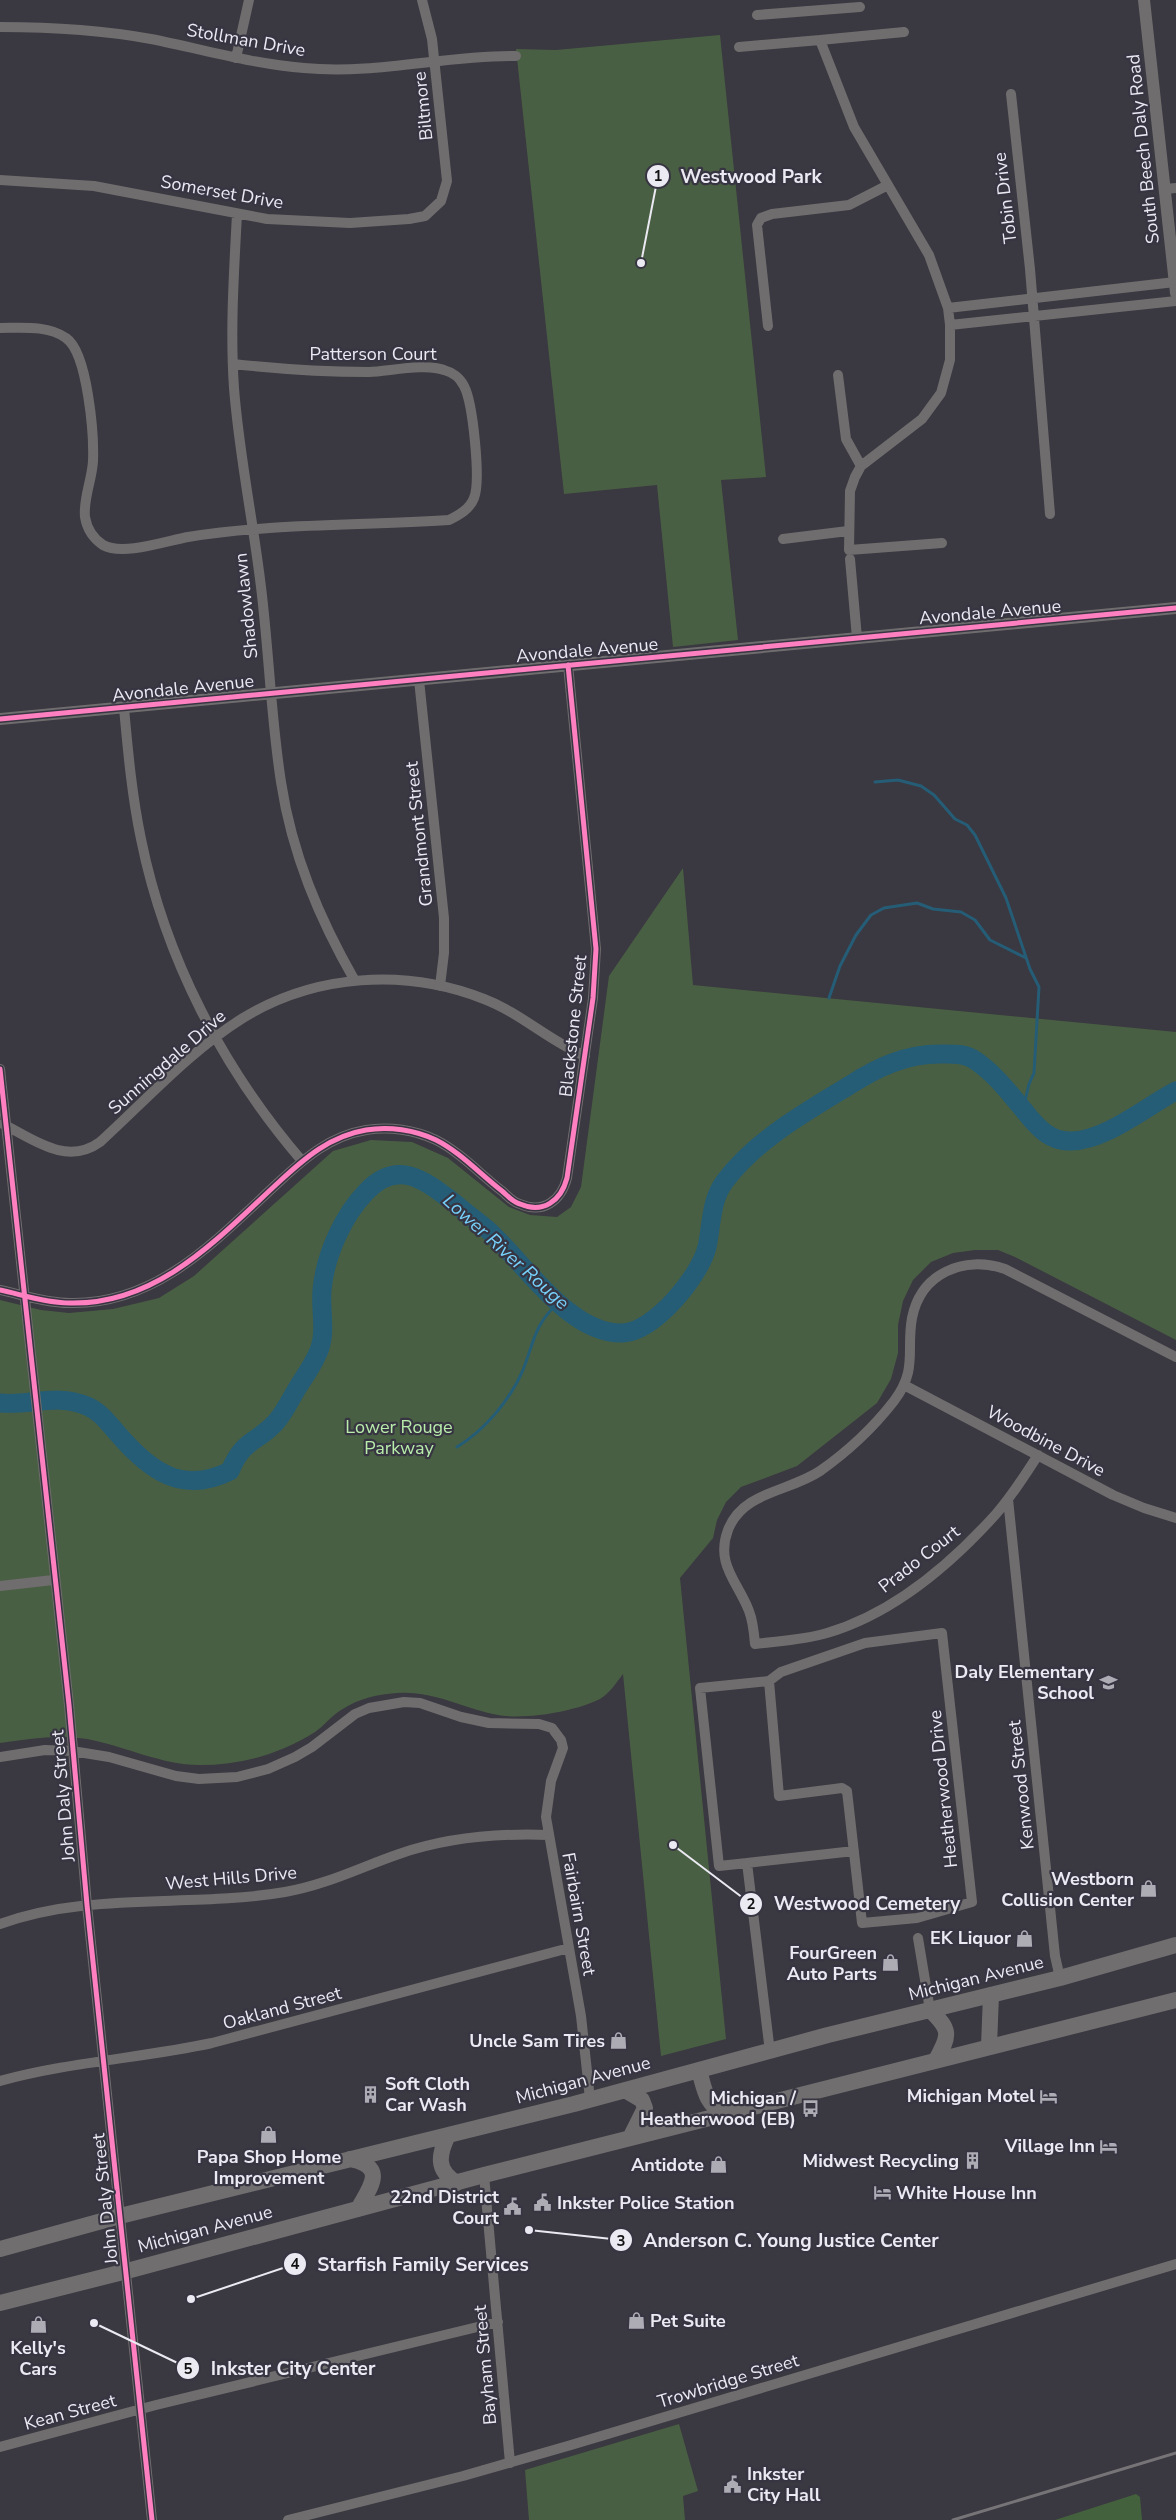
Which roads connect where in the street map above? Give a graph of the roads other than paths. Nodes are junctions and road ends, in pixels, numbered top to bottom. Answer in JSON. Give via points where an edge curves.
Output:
{"nodes":[{"id":1,"x":248,"y":0,"type":"edge"},
{"id":2,"x":422,"y":0,"type":"edge"},
{"id":3,"x":797,"y":0,"type":"edge"},
{"id":4,"x":1144,"y":0,"type":"edge"},
{"id":5,"x":860,"y":7,"type":"dead end"},
{"id":6,"x":798,"y":11,"type":"junction"},
{"id":7,"x":757,"y":16,"type":"dead end"},
{"id":8,"x":0,"y":27,"type":"edge"},
{"id":9,"x":904,"y":32,"type":"dead end"},
{"id":10,"x":820,"y":40,"type":"junction"},
{"id":11,"x":739,"y":47,"type":"dead end"},
{"id":12,"x":516,"y":56,"type":"dead end"},
{"id":13,"x":236,"y":58,"type":"junction"},
{"id":14,"x":435,"y":63,"type":"junction"},
{"id":15,"x":1011,"y":94,"type":"dead end"},
{"id":16,"x":0,"y":180,"type":"edge"},
{"id":17,"x":888,"y":185,"type":"junction"},
{"id":18,"x":1170,"y":189,"type":"edge"},
{"id":19,"x":437,"y":208,"type":"joint"},
{"id":20,"x":237,"y":214,"type":"junction"},
{"id":21,"x":1175,"y":288,"type":"edge"},
{"id":22,"x":1033,"y":298,"type":"junction"},
{"id":23,"x":1176,"y":301,"type":"edge"},
{"id":24,"x":948,"y":308,"type":"junction"},
{"id":25,"x":1035,"y":316,"type":"junction"},
{"id":26,"x":950,"y":325,"type":"junction"},
{"id":27,"x":768,"y":326,"type":"dead end"},
{"id":28,"x":0,"y":328,"type":"edge"},
{"id":29,"x":233,"y":364,"type":"junction"},
{"id":30,"x":838,"y":375,"type":"dead end"},
{"id":31,"x":861,"y":466,"type":"junction"},
{"id":32,"x":1050,"y":514,"type":"dead end"},
{"id":33,"x":254,"y":529,"type":"junction"},
{"id":34,"x":848,"y":531,"type":"junction"},
{"id":35,"x":783,"y":539,"type":"dead end"},
{"id":36,"x":942,"y":543,"type":"dead end"},
{"id":37,"x":850,"y":559,"type":"dead end"},
{"id":38,"x":1176,"y":608,"type":"edge"},
{"id":39,"x":857,"y":638,"type":"junction"},
{"id":40,"x":568,"y":665,"type":"junction"},
{"id":41,"x":419,"y":680,"type":"junction"},
{"id":42,"x":273,"y":693,"type":"junction"},
{"id":43,"x":124,"y":708,"type":"junction"},
{"id":44,"x":0,"y":719,"type":"edge"},
{"id":45,"x":355,"y":980,"type":"junction"},
{"id":46,"x":440,"y":986,"type":"junction"},
{"id":47,"x":216,"y":1038,"type":"junction"},
{"id":48,"x":585,"y":1056,"type":"junction"},
{"id":49,"x":0,"y":1069,"type":"edge"},
{"id":50,"x":3,"y":1124,"type":"edge"},
{"id":51,"x":302,"y":1161,"type":"junction"},
{"id":52,"x":0,"y":1290,"type":"edge"},
{"id":53,"x":25,"y":1295,"type":"junction"},
{"id":54,"x":1176,"y":1357,"type":"edge"},
{"id":55,"x":904,"y":1385,"type":"junction"},
{"id":56,"x":1038,"y":1455,"type":"junction"},
{"id":57,"x":1008,"y":1499,"type":"junction"},
{"id":58,"x":1176,"y":1518,"type":"edge"},
{"id":59,"x":53,"y":1580,"type":"junction"},
{"id":60,"x":0,"y":1586,"type":"edge"},
{"id":61,"x":769,"y":1681,"type":"junction"},
{"id":62,"x":72,"y":1751,"type":"junction"},
{"id":63,"x":0,"y":1757,"type":"edge"},
{"id":64,"x":549,"y":1836,"type":"junction"},
{"id":65,"x":854,"y":1851,"type":"junction"},
{"id":66,"x":746,"y":1863,"type":"junction"},
{"id":67,"x":87,"y":1905,"type":"junction"},
{"id":68,"x":0,"y":1924,"type":"edge"},
{"id":69,"x":918,"y":1938,"type":"dead end"},
{"id":70,"x":1176,"y":1945,"type":"edge"},
{"id":71,"x":569,"y":1948,"type":"junction"},
{"id":72,"x":1060,"y":1978,"type":"junction"},
{"id":73,"x":991,"y":1995,"type":"junction"},
{"id":74,"x":1176,"y":2000,"type":"edge"},
{"id":75,"x":930,"y":2010,"type":"junction"},
{"id":76,"x":989,"y":2046,"type":"junction"},
{"id":77,"x":770,"y":2052,"type":"junction"},
{"id":78,"x":936,"y":2060,"type":"junction"},
{"id":79,"x":104,"y":2062,"type":"junction"},
{"id":80,"x":699,"y":2070,"type":"junction"},
{"id":81,"x":0,"y":2081,"type":"edge"},
{"id":82,"x":625,"y":2090,"type":"junction"},
{"id":83,"x":590,"y":2099,"type":"junction"},
{"id":84,"x":724,"y":2114,"type":"junction"},
{"id":85,"x":448,"y":2134,"type":"junction"},
{"id":86,"x":630,"y":2138,"type":"junction"},
{"id":87,"x":350,"y":2158,"type":"junction"},
{"id":88,"x":484,"y":2176,"type":"junction"},
{"id":89,"x":457,"y":2183,"type":"junction"},
{"id":90,"x":358,"y":2209,"type":"junction"},
{"id":91,"x":120,"y":2216,"type":"junction"},
{"id":92,"x":0,"y":2249,"type":"edge"},
{"id":93,"x":1176,"y":2264,"type":"edge"},
{"id":94,"x":127,"y":2271,"type":"junction"},
{"id":95,"x":0,"y":2303,"type":"edge"},
{"id":96,"x":498,"y":2322,"type":"junction"},
{"id":97,"x":141,"y":2410,"type":"junction"},
{"id":98,"x":0,"y":2447,"type":"edge"},
{"id":99,"x":510,"y":2463,"type":"junction"},
{"id":100,"x":152,"y":2520,"type":"edge"},
{"id":101,"x":288,"y":2520,"type":"edge"}],
"edges":[{"from":1,"to":13,"type":"street"},
{"from":2,"to":14,"type":"street","name":"Biltmore"},
{"from":3,"to":6,"type":"street"},
{"from":4,"to":18,"type":"street","name":"South Beech Daly Road"},
{"from":5,"to":6,"type":"street"},
{"from":6,"to":7,"type":"street"},
{"from":8,"to":13,"type":"street","name":"Stollman Drive","via":[[110,33]]},
{"from":9,"to":10,"type":"street"},
{"from":10,"to":11,"type":"street"},
{"from":10,"to":17,"type":"street","via":[[854,127]]},
{"from":12,"to":14,"type":"street","name":"Stollman Drive"},
{"from":13,"to":14,"type":"street","name":"Stollman Drive","via":[[326,70],[381,69]]},
{"from":14,"to":19,"type":"street","name":"Biltmore","via":[[447,181],[445,194]]},
{"from":15,"to":22,"type":"street","name":"Tobin Drive"},
{"from":16,"to":20,"type":"street","name":"Somerset Drive","via":[[94,186]]},
{"from":17,"to":24,"type":"street","via":[[929,254]]},
{"from":17,"to":27,"type":"street","via":[[849,205],[762,218],[757,225]]},
{"from":18,"to":21,"type":"street","name":"South Beech Daly Road"},
{"from":19,"to":20,"type":"street","name":"Somerset Drive","via":[[420,218],[350,223],[293,221]]},
{"from":20,"to":29,"type":"street","name":"Shadowlawn"},
{"from":21,"to":22,"type":"street"},
{"from":22,"to":24,"type":"street"},
{"from":22,"to":25,"type":"street","name":"Tobin Drive"},
{"from":23,"to":25,"type":"street"},
{"from":24,"to":26,"type":"street"},
{"from":25,"to":26,"type":"street"},
{"from":25,"to":32,"type":"street","name":"Tobin Drive"},
{"from":26,"to":31,"type":"street","via":[[950,360],[941,393],[922,419]]},
{"from":28,"to":33,"type":"street","name":"Patterson Court","via":[[52,331],[67,338],[74,346],[92,425],[93,462],[85,519],[98,541],[114,549],[129,548]]},
{"from":29,"to":33,"type":"street","name":"Shadowlawn","via":[[240,441]]},
{"from":29,"to":33,"type":"street","name":"Patterson Court","via":[[318,372],[439,368],[459,379],[468,396],[477,480],[474,498],[457,516],[449,520],[391,524]]},
{"from":30,"to":31,"type":"street","via":[[846,439]]},
{"from":31,"to":34,"type":"street","via":[[850,491]]},
{"from":33,"to":42,"type":"street","name":"Shadowlawn"},
{"from":34,"to":35,"type":"street"},
{"from":34,"to":36,"type":"street","via":[[849,550]]},
{"from":37,"to":39,"type":"street"},
{"from":38,"to":39,"type":"street","name":"Avondale Avenue"},
{"from":39,"to":40,"type":"street","name":"Avondale Avenue"},
{"from":40,"to":41,"type":"street","name":"Avondale Avenue"},
{"from":40,"to":48,"type":"street","name":"Blackstone Street","via":[[595,926],[593,998]]},
{"from":41,"to":42,"type":"street","name":"Avondale Avenue"},
{"from":41,"to":46,"type":"street","name":"Grandmont Street","via":[[444,918]]},
{"from":42,"to":43,"type":"street","name":"Avondale Avenue"},
{"from":42,"to":45,"type":"street","name":"Shadowlawn","via":[[281,784],[296,847],[321,916]]},
{"from":43,"to":44,"type":"street","name":"Avondale Avenue"},
{"from":43,"to":47,"type":"street","via":[[135,807],[151,882],[178,960]]},
{"from":45,"to":46,"type":"street","name":"Sunningdale Drive","via":[[400,980]]},
{"from":45,"to":47,"type":"street","name":"Sunningdale Drive","via":[[280,1000],[244,1018]]},
{"from":46,"to":48,"type":"street","name":"Sunningdale Drive","via":[[463,991],[505,1008]]},
{"from":47,"to":50,"type":"street","name":"Sunningdale Drive","via":[[88,1150],[58,1151]]},
{"from":47,"to":51,"type":"street","via":[[256,1104]]},
{"from":48,"to":51,"type":"street","name":"Blackstone Street","via":[[565,1186],[557,1199],[546,1206],[532,1208],[521,1205],[446,1146],[426,1136],[402,1130],[376,1129],[351,1133]]},
{"from":49,"to":50,"type":"street","name":"John Daly Street"},
{"from":50,"to":53,"type":"street","name":"John Daly Street"},
{"from":51,"to":53,"type":"street","via":[[204,1251],[144,1289],[87,1303],[56,1302]]},
{"from":52,"to":53,"type":"street"},
{"from":53,"to":59,"type":"street","name":"John Daly Street"},
{"from":54,"to":55,"type":"street","via":[[1005,1269],[975,1263],[946,1272],[930,1283],[920,1297],[912,1318],[911,1360]]},
{"from":55,"to":56,"type":"street","name":"Woodbine Drive"},
{"from":55,"to":57,"type":"street","name":"Prado Court","via":[[879,1419],[836,1458],[802,1481],[754,1500],[732,1521],[724,1542],[724,1562],[749,1610],[756,1644],[826,1633],[884,1607],[950,1559]]},
{"from":56,"to":57,"type":"street","name":"Prado Court"},
{"from":56,"to":58,"type":"street","name":"Woodbine Drive","via":[[1114,1495]]},
{"from":57,"to":72,"type":"street","name":"Kenwood Street","via":[[1055,1956]]},
{"from":59,"to":60,"type":"street"},
{"from":59,"to":62,"type":"street","name":"John Daly Street"},
{"from":61,"to":65,"type":"street","name":"Heatherwood Drive","via":[[779,1796],[842,1788],[847,1791]]},
{"from":61,"to":65,"type":"street","name":"Heatherwood Drive","via":[[781,1672],[865,1643],[942,1633],[972,1902],[917,1918],[862,1923]]},
{"from":61,"to":66,"type":"street","name":"Heatherwood Drive","via":[[700,1688],[719,1866]]},
{"from":62,"to":63,"type":"street","via":[[38,1750]]},
{"from":62,"to":64,"type":"street","name":"Fairbairn Street","via":[[109,1757],[176,1776],[199,1779],[237,1777],[268,1769],[295,1757],[355,1714],[378,1706],[420,1703],[488,1723],[544,1725],[559,1736],[563,1748],[548,1797],[546,1817]]},
{"from":62,"to":67,"type":"street","name":"John Daly Street"},
{"from":64,"to":67,"type":"street","name":"West Hills Drive","via":[[494,1835],[445,1841],[400,1853],[329,1882],[283,1893]]},
{"from":64,"to":71,"type":"street","name":"Fairbairn Street"},
{"from":65,"to":66,"type":"street"},
{"from":66,"to":77,"type":"street"},
{"from":67,"to":68,"type":"street","name":"West Hills Drive","via":[[30,1914]]},
{"from":67,"to":79,"type":"street","name":"John Daly Street"},
{"from":69,"to":75,"type":"street"},
{"from":70,"to":72,"type":"main road","name":"Michigan Avenue"},
{"from":71,"to":79,"type":"street","name":"Oakland Street","via":[[212,2043]]},
{"from":71,"to":83,"type":"street","name":"Fairbairn Street","via":[[581,2016]]},
{"from":72,"to":73,"type":"main road","name":"Michigan Avenue"},
{"from":73,"to":75,"type":"main road","name":"Michigan Avenue"},
{"from":73,"to":76,"type":"main road"},
{"from":74,"to":76,"type":"main road","name":"Michigan Avenue"},
{"from":75,"to":77,"type":"main road","name":"Michigan Avenue"},
{"from":75,"to":78,"type":"main road","via":[[946,2029],[946,2042]]},
{"from":76,"to":78,"type":"main road","name":"Michigan Avenue"},
{"from":77,"to":80,"type":"main road","name":"Michigan Avenue"},
{"from":78,"to":84,"type":"main road","name":"Michigan Avenue"},
{"from":79,"to":81,"type":"street","name":"Oakland Street","via":[[46,2070]]},
{"from":79,"to":91,"type":"street","name":"John Daly Street"},
{"from":80,"to":82,"type":"main road","name":"Michigan Avenue"},
{"from":80,"to":84,"type":"main road","via":[[707,2098]]},
{"from":82,"to":83,"type":"main road","name":"Michigan Avenue"},
{"from":82,"to":86,"type":"main road","via":[[642,2100],[645,2108]]},
{"from":83,"to":85,"type":"main road","name":"Michigan Avenue"},
{"from":84,"to":86,"type":"main road","name":"Michigan Avenue"},
{"from":85,"to":87,"type":"main road","name":"Michigan Avenue"},
{"from":85,"to":89,"type":"main road","via":[[441,2150],[440,2165]]},
{"from":86,"to":88,"type":"main road","name":"Michigan Avenue"},
{"from":87,"to":90,"type":"main road","via":[[368,2166],[374,2177]]},
{"from":87,"to":91,"type":"main road","name":"Michigan Avenue"},
{"from":88,"to":89,"type":"main road","name":"Michigan Avenue"},
{"from":88,"to":96,"type":"street","name":"Bayham Street"},
{"from":89,"to":90,"type":"main road","name":"Michigan Avenue"},
{"from":90,"to":94,"type":"main road","name":"Michigan Avenue"},
{"from":91,"to":92,"type":"main road","name":"Michigan Avenue"},
{"from":91,"to":94,"type":"street","name":"John Daly Street"},
{"from":93,"to":99,"type":"street","name":"Trowbridge Street"},
{"from":94,"to":95,"type":"main road","name":"Michigan Avenue"},
{"from":94,"to":97,"type":"street","name":"John Daly Street"},
{"from":96,"to":97,"type":"street","name":"Kean Street"},
{"from":96,"to":99,"type":"street","name":"Bayham Street"},
{"from":97,"to":98,"type":"street","name":"Kean Street"},
{"from":97,"to":100,"type":"street","name":"John Daly Street"},
{"from":99,"to":101,"type":"street","name":"Trowbridge Street"}]}
